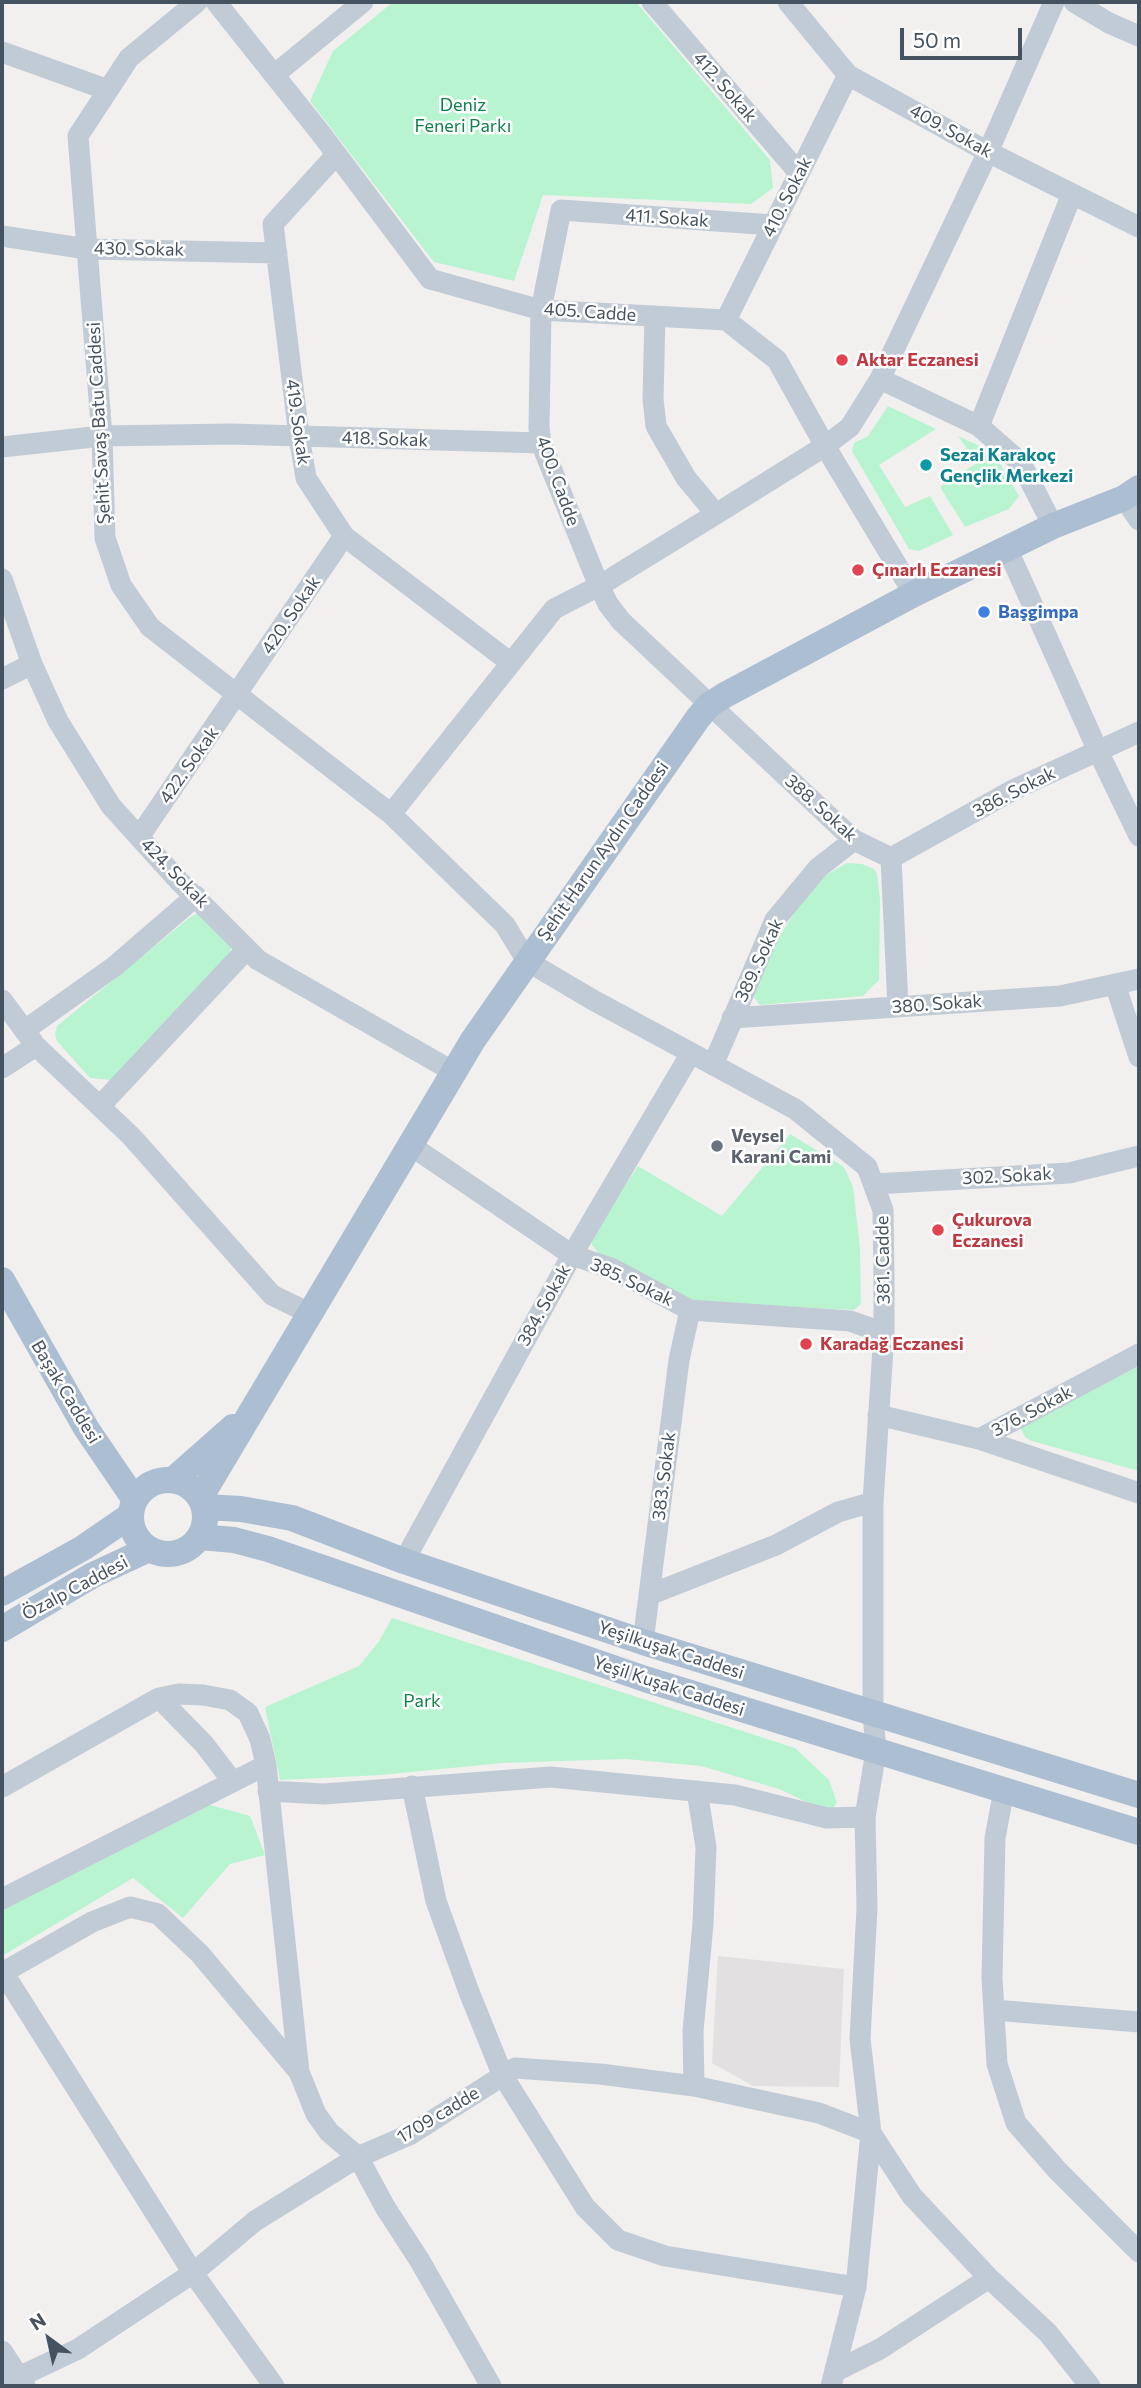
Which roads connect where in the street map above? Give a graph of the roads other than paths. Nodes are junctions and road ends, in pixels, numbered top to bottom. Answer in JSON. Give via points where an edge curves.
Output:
{"nodes":[{"id":1,"x":197,"y":2,"type":"edge"},
{"id":2,"x":216,"y":2,"type":"edge"},
{"id":3,"x":363,"y":2,"type":"edge"},
{"id":4,"x":652,"y":2,"type":"edge"},
{"id":5,"x":788,"y":2,"type":"edge"},
{"id":6,"x":1054,"y":2,"type":"edge"},
{"id":7,"x":1074,"y":2,"type":"edge"},
{"id":8,"x":1139,"y":36,"type":"edge"},
{"id":9,"x":2,"y":52,"type":"edge"},
{"id":10,"x":274,"y":75,"type":"junction"},
{"id":11,"x":848,"y":75,"type":"junction"},
{"id":12,"x":108,"y":90,"type":"junction"},
{"id":13,"x":988,"y":152,"type":"junction"},
{"id":14,"x":337,"y":155,"type":"junction"},
{"id":15,"x":799,"y":173,"type":"junction"},
{"id":16,"x":1072,"y":194,"type":"junction"},
{"id":17,"x":561,"y":210,"type":"joint"},
{"id":18,"x":773,"y":225,"type":"junction"},
{"id":19,"x":1139,"y":227,"type":"edge"},
{"id":20,"x":2,"y":236,"type":"edge"},
{"id":21,"x":87,"y":248,"type":"junction"},
{"id":22,"x":276,"y":253,"type":"junction"},
{"id":23,"x":541,"y":310,"type":"junction"},
{"id":24,"x":654,"y":316,"type":"junction"},
{"id":25,"x":726,"y":320,"type":"junction"},
{"id":26,"x":880,"y":379,"type":"junction"},
{"id":27,"x":979,"y":426,"type":"junction"},
{"id":28,"x":102,"y":436,"type":"junction"},
{"id":29,"x":299,"y":436,"type":"junction"},
{"id":30,"x":541,"y":443,"type":"junction"},
{"id":31,"x":825,"y":446,"type":"junction"},
{"id":32,"x":2,"y":447,"type":"edge"},
{"id":33,"x":1132,"y":493,"type":"edge"},
{"id":34,"x":716,"y":514,"type":"junction"},
{"id":35,"x":1139,"y":520,"type":"edge"},
{"id":36,"x":1053,"y":526,"type":"junction"},
{"id":37,"x":344,"y":536,"type":"junction"},
{"id":38,"x":1007,"y":548,"type":"junction"},
{"id":39,"x":2,"y":579,"type":"edge"},
{"id":40,"x":599,"y":586,"type":"junction"},
{"id":41,"x":914,"y":594,"type":"junction"},
{"id":42,"x":511,"y":663,"type":"junction"},
{"id":43,"x":32,"y":664,"type":"junction"},
{"id":44,"x":2,"y":679,"type":"edge"},
{"id":45,"x":238,"y":694,"type":"junction"},
{"id":46,"x":709,"y":705,"type":"junction"},
{"id":47,"x":1139,"y":732,"type":"edge"},
{"id":48,"x":1098,"y":751,"type":"junction"},
{"id":49,"x":391,"y":814,"type":"junction"},
{"id":50,"x":1139,"y":836,"type":"edge"},
{"id":51,"x":139,"y":837,"type":"junction"},
{"id":52,"x":854,"y":840,"type":"junction"},
{"id":53,"x":891,"y":858,"type":"junction"},
{"id":54,"x":196,"y":896,"type":"junction"},
{"id":55,"x":247,"y":949,"type":"junction"},
{"id":56,"x":527,"y":961,"type":"junction"},
{"id":57,"x":1139,"y":979,"type":"edge"},
{"id":58,"x":1115,"y":984,"type":"junction"},
{"id":59,"x":2,"y":1000,"type":"edge"},
{"id":60,"x":898,"y":1007,"type":"junction"},
{"id":61,"x":732,"y":1018,"type":"junction"},
{"id":62,"x":31,"y":1038,"type":"junction"},
{"id":63,"x":691,"y":1053,"type":"junction"},
{"id":64,"x":1139,"y":1057,"type":"edge"},
{"id":65,"x":713,"y":1065,"type":"junction"},
{"id":66,"x":2,"y":1068,"type":"edge"},
{"id":67,"x":454,"y":1072,"type":"junction"},
{"id":68,"x":100,"y":1106,"type":"junction"},
{"id":69,"x":411,"y":1145,"type":"junction"},
{"id":70,"x":1139,"y":1156,"type":"edge"},
{"id":71,"x":874,"y":1184,"type":"junction"},
{"id":72,"x":572,"y":1255,"type":"junction"},
{"id":73,"x":2,"y":1280,"type":"edge"},
{"id":74,"x":690,"y":1310,"type":"junction"},
{"id":75,"x":309,"y":1313,"type":"junction"},
{"id":76,"x":884,"y":1333,"type":"junction"},
{"id":77,"x":1139,"y":1354,"type":"edge"},
{"id":78,"x":250,"y":1412,"type":"junction"},
{"id":79,"x":878,"y":1415,"type":"junction"},
{"id":80,"x":979,"y":1440,"type":"junction"},
{"id":81,"x":173,"y":1480,"type":"junction"},
{"id":82,"x":1139,"y":1493,"type":"edge"},
{"id":83,"x":202,"y":1502,"type":"junction"},
{"id":84,"x":873,"y":1502,"type":"junction"},
{"id":85,"x":133,"y":1508,"type":"junction"},
{"id":86,"x":200,"y":1536,"type":"junction"},
{"id":87,"x":149,"y":1549,"type":"junction"},
{"id":88,"x":404,"y":1561,"type":"junction"},
{"id":89,"x":2,"y":1593,"type":"edge"},
{"id":90,"x":649,"y":1595,"type":"junction"},
{"id":91,"x":2,"y":1629,"type":"edge"},
{"id":92,"x":643,"y":1642,"type":"junction"},
{"id":93,"x":159,"y":1698,"type":"junction"},
{"id":94,"x":873,"y":1713,"type":"junction"},
{"id":95,"x":876,"y":1751,"type":"junction"},
{"id":96,"x":266,"y":1765,"type":"junction"},
{"id":97,"x":233,"y":1782,"type":"junction"},
{"id":98,"x":412,"y":1786,"type":"junction"},
{"id":99,"x":2,"y":1787,"type":"edge"},
{"id":100,"x":1004,"y":1790,"type":"junction"},
{"id":101,"x":268,"y":1791,"type":"junction"},
{"id":102,"x":697,"y":1791,"type":"junction"},
{"id":103,"x":1139,"y":1794,"type":"edge"},
{"id":104,"x":865,"y":1817,"type":"junction"},
{"id":105,"x":1139,"y":1832,"type":"edge"},
{"id":106,"x":2,"y":1899,"type":"edge"},
{"id":107,"x":2,"y":1973,"type":"edge"},
{"id":108,"x":994,"y":2010,"type":"junction"},
{"id":109,"x":1139,"y":2022,"type":"edge"},
{"id":110,"x":299,"y":2072,"type":"junction"},
{"id":111,"x":503,"y":2076,"type":"junction"},
{"id":112,"x":694,"y":2086,"type":"junction"},
{"id":113,"x":871,"y":2133,"type":"junction"},
{"id":114,"x":358,"y":2157,"type":"junction"},
{"id":115,"x":1129,"y":2232,"type":"edge"},
{"id":116,"x":1139,"y":2252,"type":"edge"},
{"id":117,"x":193,"y":2273,"type":"junction"},
{"id":118,"x":989,"y":2278,"type":"junction"},
{"id":119,"x":856,"y":2287,"type":"junction"},
{"id":120,"x":2,"y":2351,"type":"edge"},
{"id":121,"x":833,"y":2379,"type":"edge"},
{"id":122,"x":15,"y":2383,"type":"edge"},
{"id":123,"x":274,"y":2386,"type":"edge"},
{"id":124,"x":491,"y":2386,"type":"edge"},
{"id":125,"x":1090,"y":2386,"type":"edge"}],
"edges":[{"from":1,"to":12,"type":"street","name":"Şehit Savaş Batu Caddesi","via":[[129,58]]},
{"from":2,"to":10,"type":"street","name":"405. Cadde"},
{"from":3,"to":10,"type":"street"},
{"from":4,"to":15,"type":"street","name":"412. Sokak"},
{"from":5,"to":11,"type":"street","name":"409. Sokak"},
{"from":6,"to":13,"type":"street"},
{"from":7,"to":8,"type":"street"},
{"from":9,"to":12,"type":"street"},
{"from":10,"to":14,"type":"street","name":"405. Cadde"},
{"from":11,"to":13,"type":"street","name":"409. Sokak"},
{"from":11,"to":15,"type":"street","name":"410. Sokak"},
{"from":12,"to":21,"type":"street","name":"Şehit Savaş Batu Caddesi","via":[[78,136]]},
{"from":13,"to":16,"type":"street","name":"409. Sokak"},
{"from":13,"to":26,"type":"street"},
{"from":14,"to":22,"type":"street","name":"419. Sokak","via":[[273,224]]},
{"from":14,"to":23,"type":"street","name":"405. Cadde","via":[[430,279]]},
{"from":15,"to":18,"type":"street","name":"410. Sokak"},
{"from":16,"to":19,"type":"street","name":"409. Sokak"},
{"from":16,"to":27,"type":"street"},
{"from":17,"to":18,"type":"street","name":"411. Sokak"},
{"from":17,"to":23,"type":"street","name":"400. Cadde"},
{"from":18,"to":25,"type":"street","name":"410. Sokak"},
{"from":20,"to":21,"type":"street","name":"430. Sokak"},
{"from":21,"to":22,"type":"street","name":"430. Sokak"},
{"from":21,"to":28,"type":"street","name":"Şehit Savaş Batu Caddesi"},
{"from":22,"to":29,"type":"street","name":"419. Sokak"},
{"from":23,"to":24,"type":"street","name":"405. Cadde"},
{"from":23,"to":30,"type":"street","name":"400. Cadde"},
{"from":24,"to":25,"type":"street","name":"405. Cadde"},
{"from":24,"to":34,"type":"street","via":[[656,426],[686,478]]},
{"from":25,"to":31,"type":"street","via":[[777,360]]},
{"from":26,"to":27,"type":"street"},
{"from":26,"to":31,"type":"street","via":[[850,427]]},
{"from":27,"to":36,"type":"street","via":[[1021,463]]},
{"from":28,"to":29,"type":"street","name":"418. Sokak"},
{"from":28,"to":32,"type":"street","name":"418. Sokak"},
{"from":28,"to":45,"type":"street","name":"Şehit Savaş Batu Caddesi","via":[[105,538],[121,585],[150,627]]},
{"from":29,"to":30,"type":"street","name":"418. Sokak"},
{"from":29,"to":37,"type":"street","name":"419. Sokak","via":[[306,478]]},
{"from":30,"to":40,"type":"street","name":"400. Cadde"},
{"from":31,"to":34,"type":"street"},
{"from":31,"to":41,"type":"street"},
{"from":33,"to":35,"type":"street"},
{"from":33,"to":36,"type":"main road","name":"Şehit Harun Aydın Caddesi"},
{"from":34,"to":40,"type":"street"},
{"from":36,"to":38,"type":"main road","name":"Şehit Harun Aydın Caddesi"},
{"from":37,"to":42,"type":"street","name":"419. Sokak"},
{"from":37,"to":45,"type":"street","name":"420. Sokak"},
{"from":38,"to":41,"type":"main road","name":"Şehit Harun Aydın Caddesi"},
{"from":38,"to":48,"type":"street"},
{"from":39,"to":43,"type":"street","name":"424. Sokak"},
{"from":40,"to":42,"type":"street","via":[[554,609]]},
{"from":40,"to":46,"type":"street","name":"400. Cadde","via":[[621,621]]},
{"from":41,"to":46,"type":"main road","name":"Şehit Harun Aydın Caddesi"},
{"from":42,"to":49,"type":"street"},
{"from":43,"to":44,"type":"street"},
{"from":43,"to":51,"type":"street","name":"424. Sokak","via":[[58,721],[111,806]]},
{"from":45,"to":49,"type":"street","name":"Şehit Savaş Batu Caddesi"},
{"from":45,"to":51,"type":"street","name":"422. Sokak"},
{"from":46,"to":52,"type":"street","name":"388. Sokak"},
{"from":46,"to":56,"type":"main road","name":"Şehit Harun Aydın Caddesi"},
{"from":47,"to":48,"type":"street","name":"386. Sokak"},
{"from":48,"to":50,"type":"street"},
{"from":48,"to":53,"type":"street","name":"386. Sokak","via":[[1015,789]]},
{"from":49,"to":56,"type":"street","name":"Şehit Savaş Batu Caddesi","via":[[505,925]]},
{"from":51,"to":54,"type":"street","name":"424. Sokak"},
{"from":52,"to":53,"type":"street","name":"388. Sokak"},
{"from":52,"to":61,"type":"street","name":"389. Sokak","via":[[818,868],[775,920]]},
{"from":53,"to":60,"type":"street"},
{"from":54,"to":55,"type":"street","name":"424. Sokak"},
{"from":54,"to":62,"type":"street"},
{"from":55,"to":67,"type":"street","name":"424. Sokak","via":[[258,960]]},
{"from":55,"to":68,"type":"street"},
{"from":56,"to":63,"type":"street","name":"381. Cadde"},
{"from":56,"to":67,"type":"main road","name":"Şehit Harun Aydın Caddesi"},
{"from":57,"to":58,"type":"street","name":"380. Sokak"},
{"from":58,"to":60,"type":"street","name":"380. Sokak","via":[[1060,996]]},
{"from":58,"to":64,"type":"street"},
{"from":59,"to":62,"type":"street"},
{"from":60,"to":61,"type":"street","name":"380. Sokak"},
{"from":61,"to":65,"type":"street","name":"389. Sokak"},
{"from":62,"to":66,"type":"street"},
{"from":62,"to":68,"type":"street"},
{"from":63,"to":65,"type":"street","name":"381. Cadde"},
{"from":63,"to":72,"type":"street","name":"384. Sokak"},
{"from":65,"to":71,"type":"street","name":"381. Cadde","via":[[795,1109],[867,1167]]},
{"from":67,"to":69,"type":"main road","name":"Şehit Harun Aydın Caddesi"},
{"from":68,"to":75,"type":"street","via":[[272,1295]]},
{"from":69,"to":72,"type":"street","name":"385. Sokak"},
{"from":69,"to":75,"type":"main road","name":"Şehit Harun Aydın Caddesi"},
{"from":70,"to":71,"type":"street","name":"302. Sokak","via":[[1069,1173]]},
{"from":71,"to":76,"type":"street","name":"381. Cadde","via":[[883,1210]]},
{"from":72,"to":74,"type":"street","name":"385. Sokak","via":[[612,1269]]},
{"from":72,"to":88,"type":"street","name":"384. Sokak"},
{"from":73,"to":85,"type":"main road","name":"Başak Caddesi"},
{"from":74,"to":76,"type":"street","name":"385. Sokak","via":[[850,1321]]},
{"from":74,"to":90,"type":"street","name":"383. Sokak","via":[[678,1360]]},
{"from":75,"to":78,"type":"main road","name":"Şehit Harun Aydın Caddesi"},
{"from":76,"to":79,"type":"street","name":"381. Cadde"},
{"from":77,"to":80,"type":"street","name":"376. Sokak"},
{"from":78,"to":81,"type":"main road","name":"Şehit Harun Aydın Caddesi"},
{"from":78,"to":83,"type":"main road","name":"Şehit Harun Aydın Caddesi"},
{"from":79,"to":80,"type":"street","name":"376. Sokak"},
{"from":79,"to":84,"type":"street","name":"381. Cadde"},
{"from":80,"to":82,"type":"street"},
{"from":81,"to":83,"type":"main road","via":[[193,1489]]},
{"from":81,"to":85,"type":"main road","via":[[151,1484]]},
{"from":83,"to":86,"type":"main road","via":[[206,1517]]},
{"from":83,"to":88,"type":"main road","name":"Yeşilkuşak Caddesi","via":[[292,1518]]},
{"from":84,"to":90,"type":"street","via":[[838,1512],[776,1545]]},
{"from":84,"to":94,"type":"street","name":"381. Cadde"},
{"from":85,"to":87,"type":"main road","via":[[133,1531]]},
{"from":85,"to":89,"type":"main road","name":"Özalp Caddesi","via":[[83,1548]]},
{"from":86,"to":87,"type":"main road","via":[[193,1546],[172,1555]]},
{"from":86,"to":95,"type":"main road","name":"Yeşil Kuşak Caddesi","via":[[268,1549],[645,1679]]},
{"from":87,"to":91,"type":"main road","name":"Özalp Caddesi","via":[[93,1575]]},
{"from":88,"to":92,"type":"main road","name":"Yeşilkuşak Caddesi"},
{"from":90,"to":92,"type":"street","name":"383. Sokak"},
{"from":92,"to":94,"type":"main road","name":"Yeşilkuşak Caddesi"},
{"from":93,"to":96,"type":"street","via":[[179,1694],[230,1700],[248,1713]]},
{"from":93,"to":97,"type":"street"},
{"from":93,"to":99,"type":"street"},
{"from":94,"to":95,"type":"street","name":"381. Cadde"},
{"from":94,"to":103,"type":"main road","name":"Yeşilkuşak Caddesi"},
{"from":95,"to":100,"type":"main road","name":"Yeşil Kuşak Caddesi"},
{"from":95,"to":104,"type":"street","name":"381. Cadde"},
{"from":96,"to":97,"type":"street"},
{"from":96,"to":101,"type":"street"},
{"from":97,"to":106,"type":"street"},
{"from":98,"to":101,"type":"street","via":[[324,1794]]},
{"from":98,"to":102,"type":"street","via":[[551,1777]]},
{"from":98,"to":111,"type":"street","via":[[436,1901]]},
{"from":100,"to":105,"type":"main road","name":"Yeşil Kuşak Caddesi"},
{"from":100,"to":108,"type":"street","via":[[995,1838]]},
{"from":101,"to":110,"type":"street"},
{"from":102,"to":104,"type":"street","via":[[735,1795],[827,1818]]},
{"from":102,"to":112,"type":"street","via":[[705,1847],[693,2031]]},
{"from":104,"to":113,"type":"street","name":"381. Cadde","via":[[867,1908],[860,2039]]},
{"from":107,"to":110,"type":"street","via":[[92,1922],[130,1907],[158,1914],[200,1954]]},
{"from":107,"to":117,"type":"street"},
{"from":108,"to":109,"type":"street"},
{"from":108,"to":115,"type":"street","via":[[998,2064],[1016,2123],[1057,2170]]},
{"from":110,"to":114,"type":"street","via":[[316,2114]]},
{"from":111,"to":112,"type":"street","name":"1709 cadde","via":[[515,2068]]},
{"from":111,"to":114,"type":"street","name":"1709 cadde","via":[[411,2134]]},
{"from":111,"to":119,"type":"street","via":[[585,2207],[618,2241],[665,2256]]},
{"from":112,"to":113,"type":"street","name":"1709 cadde","via":[[819,2113]]},
{"from":113,"to":118,"type":"street","via":[[912,2196]]},
{"from":113,"to":119,"type":"street"},
{"from":114,"to":117,"type":"street","name":"1709 cadde","via":[[255,2221]]},
{"from":114,"to":124,"type":"street"},
{"from":115,"to":116,"type":"street"},
{"from":117,"to":122,"type":"street","name":"1709 cadde","via":[[78,2349]]},
{"from":117,"to":123,"type":"street"},
{"from":118,"to":121,"type":"street"},
{"from":118,"to":125,"type":"street","via":[[1048,2333]]},
{"from":119,"to":121,"type":"street"},
{"from":120,"to":122,"type":"street"}]}
